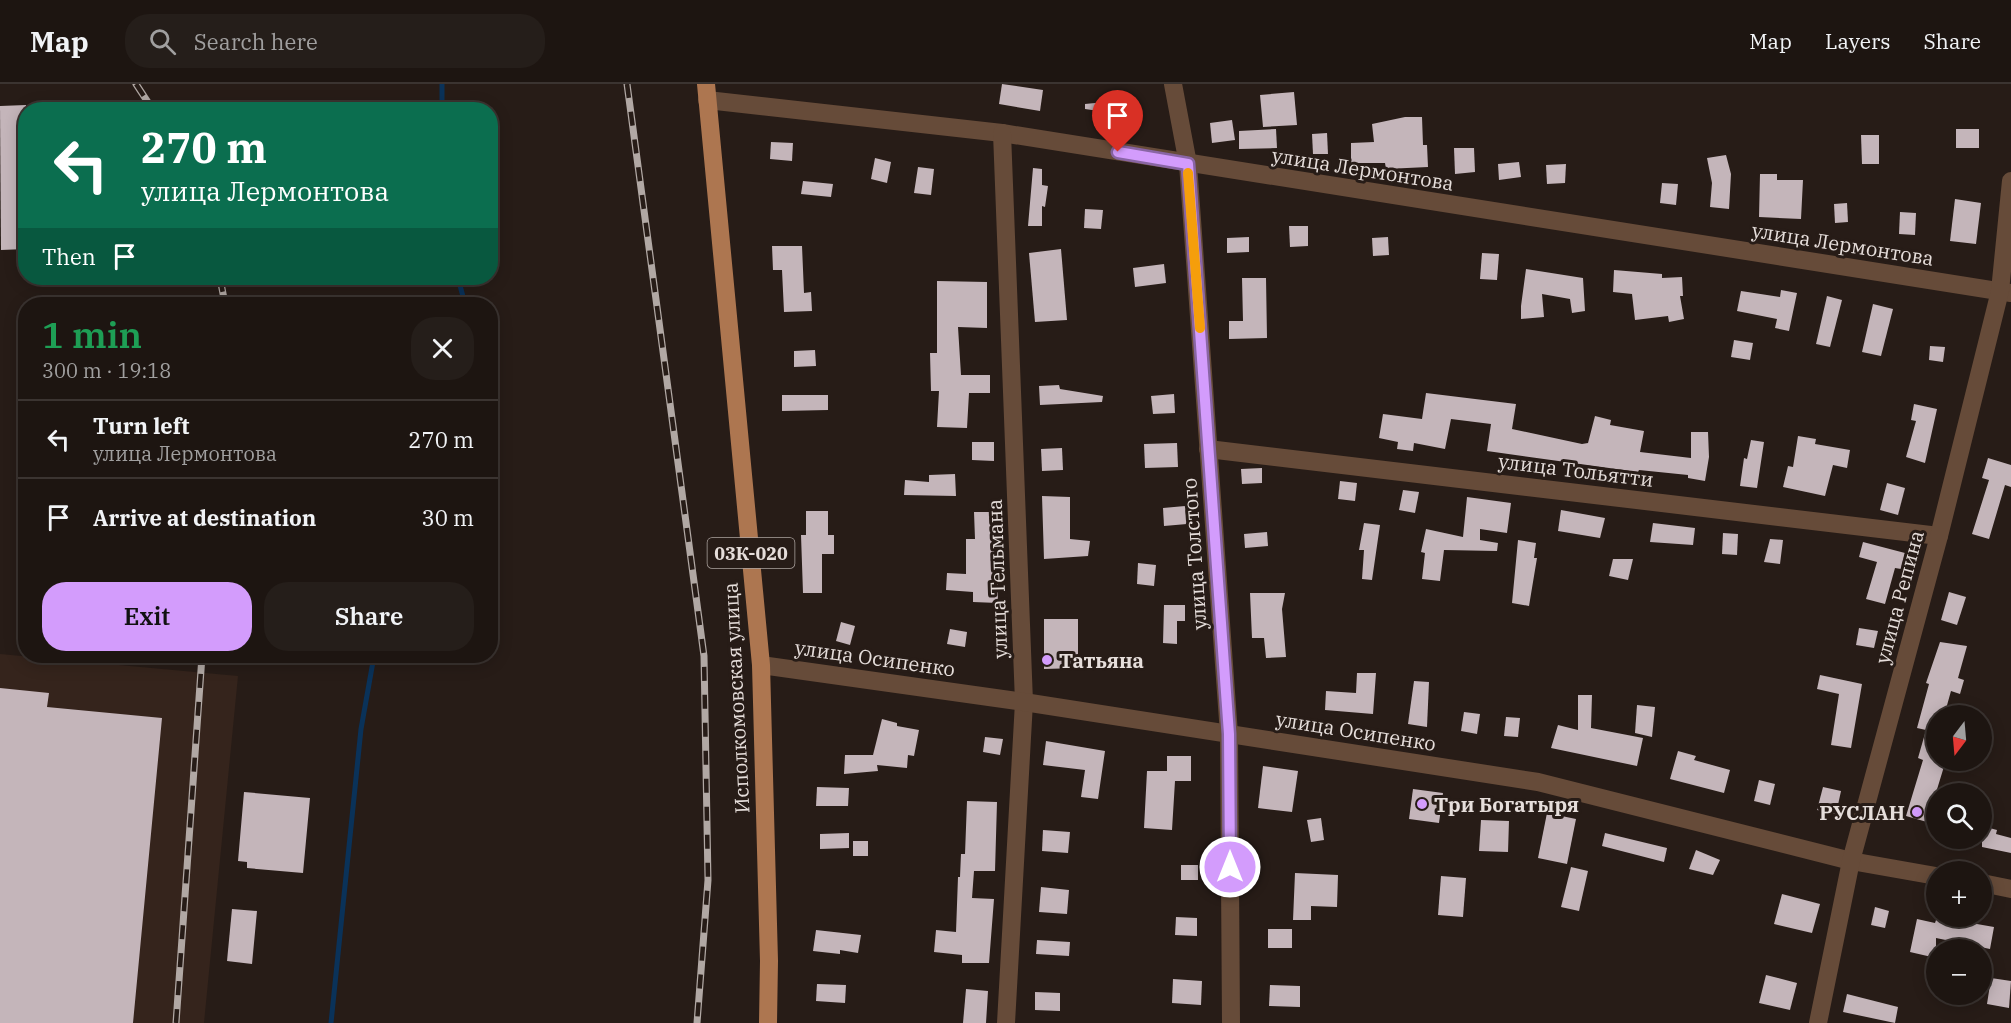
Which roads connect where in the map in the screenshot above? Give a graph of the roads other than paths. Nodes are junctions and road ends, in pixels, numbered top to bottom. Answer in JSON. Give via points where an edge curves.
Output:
{"nodes":[{"id":1,"x":1173,"y":84,"type":"edge"},
{"id":2,"x":707,"y":92,"type":"edge"},
{"id":3,"x":1002,"y":133,"type":"junction"},
{"id":4,"x":1188,"y":164,"type":"junction"},
{"id":5,"x":2011,"y":182,"type":"edge"},
{"id":6,"x":2006,"y":292,"type":"edge"},
{"id":7,"x":1209,"y":449,"type":"junction"},
{"id":8,"x":1939,"y":536,"type":"junction"},
{"id":9,"x":761,"y":665,"type":"junction"},
{"id":10,"x":1024,"y":702,"type":"junction"},
{"id":11,"x":1229,"y":734,"type":"junction"},
{"id":12,"x":1851,"y":861,"type":"junction"},
{"id":13,"x":1926,"y":874,"type":"edge"},
{"id":14,"x":1992,"y":886,"type":"edge"},
{"id":15,"x":2011,"y":889,"type":"edge"},
{"id":16,"x":768,"y":1023,"type":"edge"},
{"id":17,"x":1006,"y":1023,"type":"edge"},
{"id":18,"x":1231,"y":1023,"type":"edge"},
{"id":19,"x":1818,"y":1023,"type":"edge"}],
"edges":[{"from":1,"to":4,"type":"street","name":"улица Толстого"},
{"from":2,"to":3,"type":"street","name":"улица Лермонтова"},
{"from":2,"to":9,"type":"main road","name":"Исполкомовская улица","number":"03К-020"},
{"from":3,"to":4,"type":"street","name":"улица Лермонтова"},
{"from":3,"to":10,"type":"street","name":"улица Тельмана"},
{"from":4,"to":6,"type":"street","name":"улица Лермонтова"},
{"from":4,"to":7,"type":"street","name":"улица Толстого"},
{"from":5,"to":6,"type":"street","name":"улица Репина"},
{"from":6,"to":8,"type":"street","name":"улица Репина"},
{"from":7,"to":8,"type":"street","name":"улица Тольятти"},
{"from":7,"to":11,"type":"street","name":"улица Толстого"},
{"from":8,"to":12,"type":"street","name":"улица Репина"},
{"from":9,"to":10,"type":"street","name":"улица Осипенко"},
{"from":9,"to":16,"type":"main road","name":"Исполкомовская улица","number":"03К-020"},
{"from":10,"to":11,"type":"street","name":"улица Осипенко"},
{"from":10,"to":17,"type":"street","name":"улица Тельмана"},
{"from":11,"to":12,"type":"street","name":"улица Осипенко","via":[[1538,782]]},
{"from":11,"to":18,"type":"street","name":"улица Толстого"},
{"from":12,"to":13,"type":"street","name":"улица Осипенко"},
{"from":12,"to":19,"type":"street","name":"улица Репина"},
{"from":14,"to":15,"type":"street"}]}
